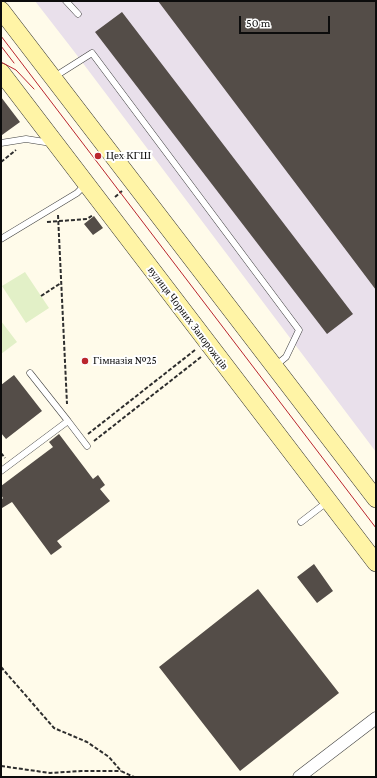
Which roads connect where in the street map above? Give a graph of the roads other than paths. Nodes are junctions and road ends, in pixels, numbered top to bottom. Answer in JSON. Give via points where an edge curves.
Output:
{"nodes":[{"id":1,"x":66,"y":1,"type":"edge"},
{"id":2,"x":1,"y":10,"type":"edge"},
{"id":3,"x":78,"y":14,"type":"dead end"},
{"id":4,"x":1,"y":72,"type":"edge"},
{"id":5,"x":54,"y":77,"type":"junction"},
{"id":6,"x":1,"y":143,"type":"edge"},
{"id":7,"x":55,"y":144,"type":"junction"},
{"id":8,"x":85,"y":184,"type":"junction"},
{"id":9,"x":1,"y":239,"type":"edge"},
{"id":10,"x":275,"y":367,"type":"junction"},
{"id":11,"x":30,"y":373,"type":"dead end"},
{"id":12,"x":68,"y":421,"type":"junction"},
{"id":13,"x":87,"y":446,"type":"road end"},
{"id":14,"x":1,"y":470,"type":"edge"},
{"id":15,"x":376,"y":499,"type":"edge"},
{"id":16,"x":328,"y":501,"type":"junction"},
{"id":17,"x":301,"y":522,"type":"dead end"},
{"id":18,"x":376,"y":563,"type":"edge"},
{"id":19,"x":376,"y":718,"type":"edge"},
{"id":20,"x":299,"y":777,"type":"edge"}],
"edges":[{"from":1,"to":3,"type":"lane"},
{"from":2,"to":5,"type":"main road"},
{"from":4,"to":7,"type":"main road","name":"вулиця Чорних Запорожців"},
{"from":5,"to":10,"type":"main road"},
{"from":5,"to":10,"type":"lane","via":[[92,54],[299,330],[286,357]]},
{"from":6,"to":7,"type":"lane","via":[[26,139]]},
{"from":7,"to":8,"type":"main road","name":"вулиця Чорних Запорожців"},
{"from":8,"to":9,"type":"lane","via":[[77,193]]},
{"from":8,"to":16,"type":"main road","name":"вулиця Чорних Запорожців"},
{"from":10,"to":15,"type":"main road"},
{"from":11,"to":12,"type":"lane"},
{"from":12,"to":13,"type":"lane"},
{"from":12,"to":14,"type":"lane"},
{"from":16,"to":17,"type":"lane"},
{"from":16,"to":18,"type":"main road","name":"вулиця Чорних Запорожців"},
{"from":19,"to":20,"type":"street"}]}
